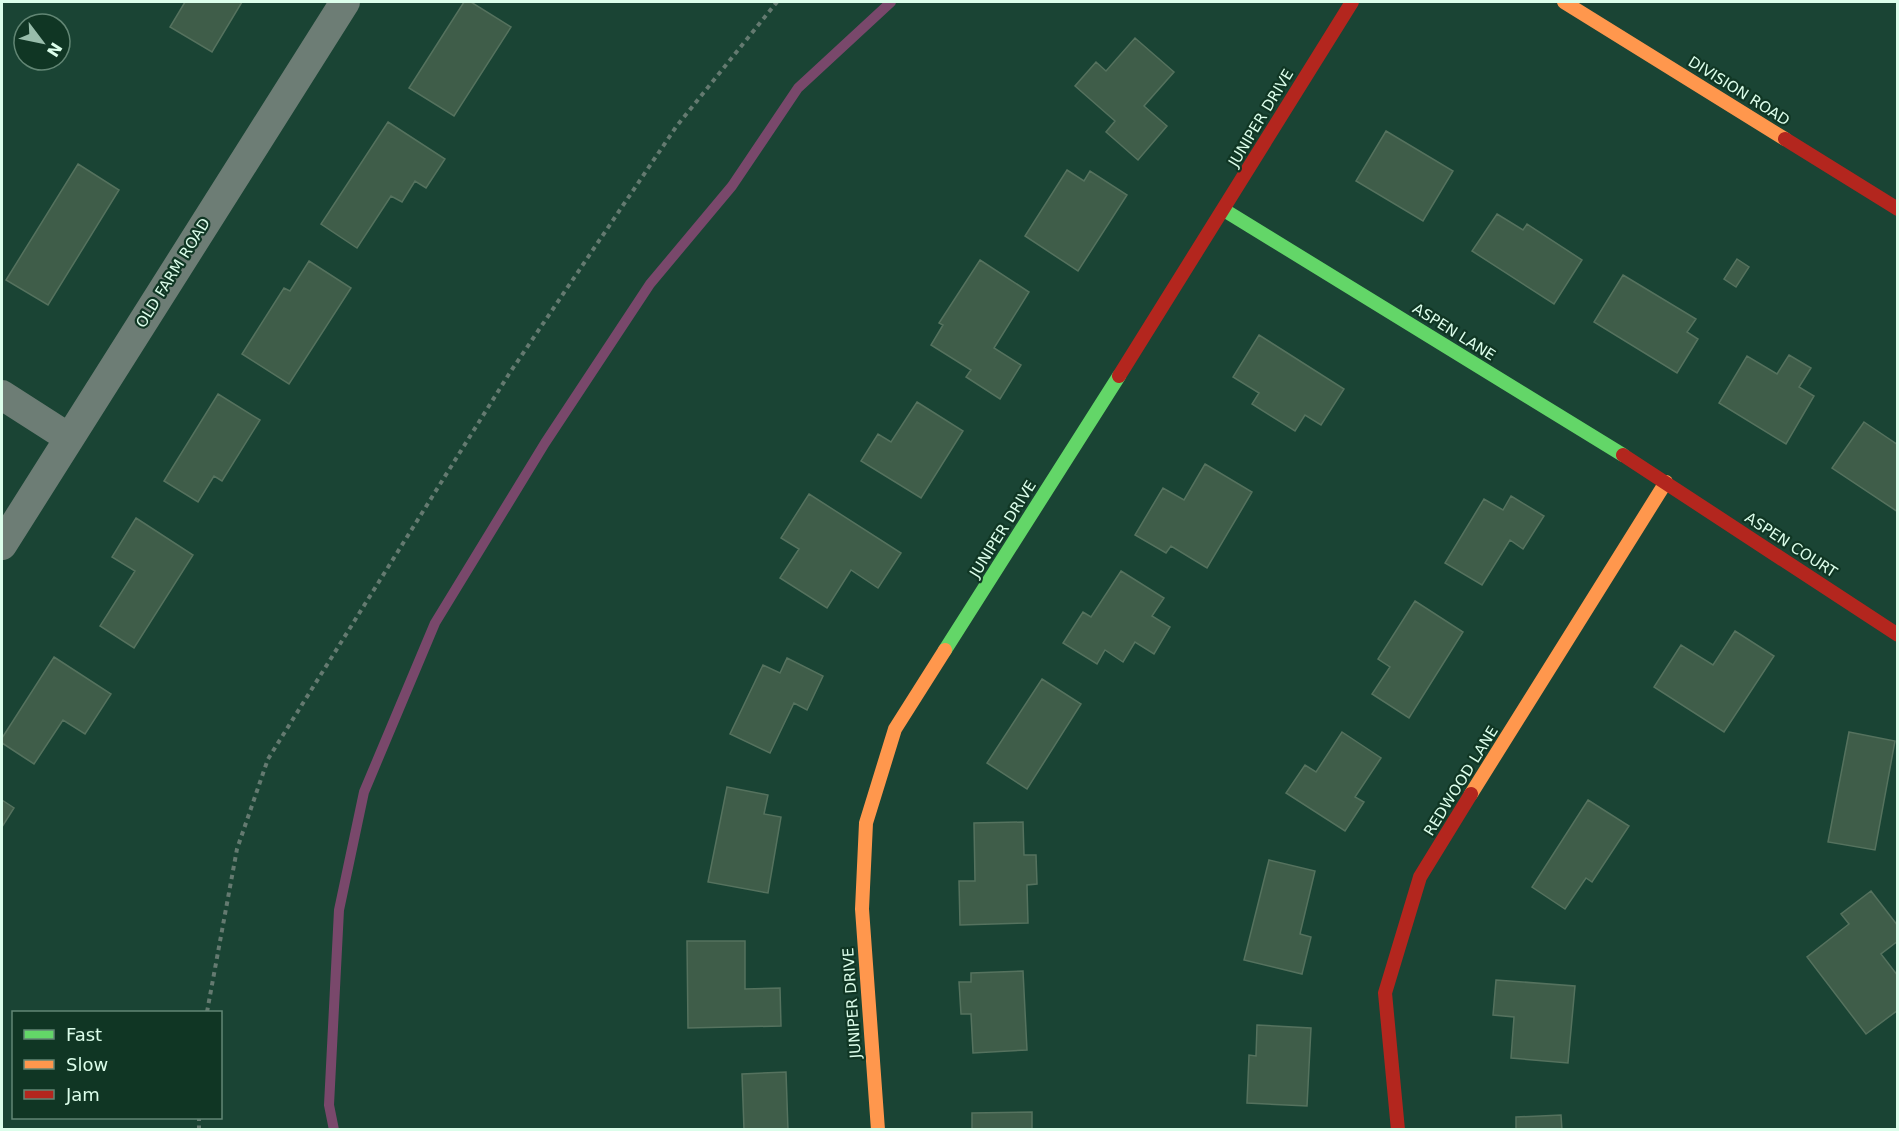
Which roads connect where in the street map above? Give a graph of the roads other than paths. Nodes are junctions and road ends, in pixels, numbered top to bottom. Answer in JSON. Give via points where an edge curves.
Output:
{"nodes":[{"id":1,"x":345,"y":2,"type":"edge"},
{"id":2,"x":1352,"y":2,"type":"edge"},
{"id":3,"x":1564,"y":2,"type":"edge"},
{"id":4,"x":1898,"y":209,"type":"edge"},
{"id":5,"x":1224,"y":210,"type":"junction"},
{"id":6,"x":2,"y":395,"type":"edge"},
{"id":7,"x":69,"y":438,"type":"junction"},
{"id":8,"x":1666,"y":483,"type":"junction"},
{"id":9,"x":2,"y":545,"type":"edge"},
{"id":10,"x":1898,"y":635,"type":"edge"},
{"id":11,"x":878,"y":1130,"type":"edge"},
{"id":12,"x":1398,"y":1130,"type":"edge"}],
"edges":[{"from":1,"to":7,"type":"street","name":"OLD FARM ROAD"},
{"from":2,"to":5,"type":"street","name":"JUNIPER DRIVE"},
{"from":3,"to":4,"type":"street","name":"DIVISION ROAD"},
{"from":5,"to":8,"type":"street","name":"ASPEN LANE"},
{"from":5,"to":11,"type":"street","name":"JUNIPER DRIVE","via":[[896,729],[866,823],[862,909]]},
{"from":6,"to":7,"type":"street"},
{"from":7,"to":9,"type":"street","name":"OLD FARM ROAD"},
{"from":8,"to":10,"type":"street","name":"ASPEN COURT"},
{"from":8,"to":12,"type":"street","name":"REDWOOD LANE","via":[[1420,877],[1385,993]]}]}
